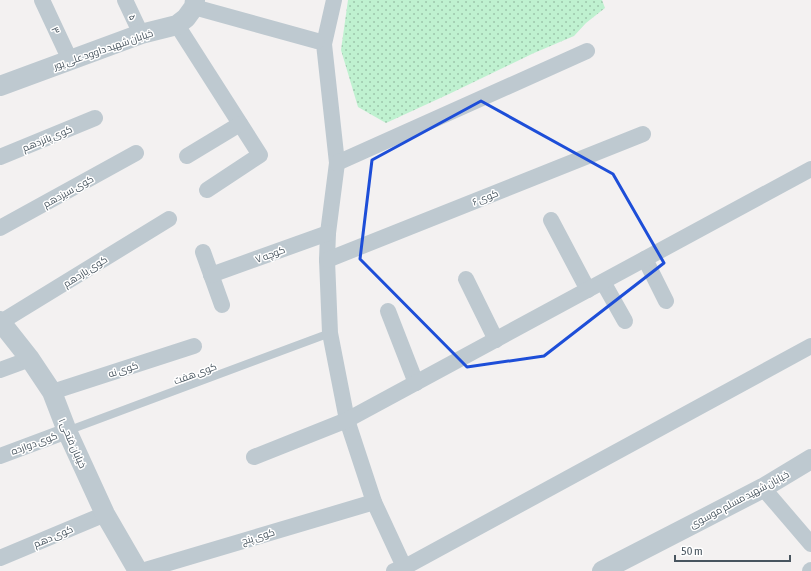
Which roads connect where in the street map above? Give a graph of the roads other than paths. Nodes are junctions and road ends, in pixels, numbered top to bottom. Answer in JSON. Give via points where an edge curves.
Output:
{"nodes":[{"id":1,"x":42,"y":0,"type":"edge"},
{"id":2,"x":125,"y":0,"type":"edge"},
{"id":3,"x":334,"y":0,"type":"edge"},
{"id":4,"x":194,"y":4,"type":"edge"},
{"id":5,"x":177,"y":25,"type":"junction"},
{"id":6,"x":141,"y":34,"type":"junction"},
{"id":7,"x":317,"y":41,"type":"dead end"},
{"id":8,"x":587,"y":51,"type":"dead end"},
{"id":9,"x":70,"y":60,"type":"junction"},
{"id":10,"x":0,"y":86,"type":"edge"},
{"id":11,"x":95,"y":118,"type":"dead end"},
{"id":12,"x":240,"y":124,"type":"junction"},
{"id":13,"x":642,"y":134,"type":"dead end"},
{"id":14,"x":136,"y":153,"type":"dead end"},
{"id":15,"x":187,"y":156,"type":"dead end"},
{"id":16,"x":0,"y":157,"type":"edge"},
{"id":17,"x":337,"y":163,"type":"junction"},
{"id":18,"x":808,"y":177,"type":"edge"},
{"id":19,"x":207,"y":190,"type":"dead end"},
{"id":20,"x":168,"y":219,"type":"dead end"},
{"id":21,"x":551,"y":220,"type":"dead end"},
{"id":22,"x":0,"y":228,"type":"edge"},
{"id":23,"x":328,"y":232,"type":"junction"},
{"id":24,"x":203,"y":252,"type":"dead end"},
{"id":25,"x":645,"y":259,"type":"junction"},
{"id":26,"x":327,"y":260,"type":"junction"},
{"id":27,"x":211,"y":275,"type":"junction"},
{"id":28,"x":466,"y":279,"type":"dead end"},
{"id":29,"x":603,"y":282,"type":"junction"},
{"id":30,"x":588,"y":290,"type":"junction"},
{"id":31,"x":666,"y":301,"type":"dead end"},
{"id":32,"x":222,"y":305,"type":"dead end"},
{"id":33,"x":388,"y":311,"type":"dead end"},
{"id":34,"x":625,"y":321,"type":"dead end"},
{"id":35,"x":0,"y":322,"type":"edge"},
{"id":36,"x":330,"y":334,"type":"junction"},
{"id":37,"x":496,"y":340,"type":"junction"},
{"id":38,"x":194,"y":346,"type":"dead end"},
{"id":39,"x":811,"y":346,"type":"edge"},
{"id":40,"x":30,"y":359,"type":"junction"},
{"id":41,"x":0,"y":370,"type":"edge"},
{"id":42,"x":416,"y":383,"type":"junction"},
{"id":43,"x":52,"y":392,"type":"junction"},
{"id":44,"x":347,"y":420,"type":"junction"},
{"id":45,"x":67,"y":431,"type":"junction"},
{"id":46,"x":0,"y":456,"type":"edge"},
{"id":47,"x":254,"y":457,"type":"dead end"},
{"id":48,"x":811,"y":459,"type":"edge"},
{"id":49,"x":763,"y":488,"type":"junction"},
{"id":50,"x":374,"y":502,"type":"junction"},
{"id":51,"x":105,"y":514,"type":"junction"},
{"id":52,"x":811,"y":544,"type":"edge"},
{"id":53,"x":0,"y":558,"type":"edge"},
{"id":54,"x":401,"y":570,"type":"edge"},
{"id":55,"x":138,"y":571,"type":"edge"},
{"id":56,"x":142,"y":571,"type":"edge"},
{"id":57,"x":602,"y":571,"type":"edge"}],
"edges":[{"from":1,"to":9,"type":"street","name":"۳"},
{"from":2,"to":6,"type":"street","name":"۵"},
{"from":3,"to":17,"type":"street","via":[[324,44]]},
{"from":4,"to":5,"type":"street","name":"خیابان شهید داوود علی پور","via":[[186,18]]},
{"from":4,"to":7,"type":"street"},
{"from":5,"to":6,"type":"street","name":"خیابان شهید داوود علی پور"},
{"from":5,"to":12,"type":"street"},
{"from":6,"to":9,"type":"street","name":"خیابان شهید داوود علی پور"},
{"from":8,"to":17,"type":"street"},
{"from":9,"to":10,"type":"street","name":"خیابان شهید داوود علی پور"},
{"from":11,"to":16,"type":"street","name":"کوی پانزدهم"},
{"from":12,"to":15,"type":"street"},
{"from":12,"to":19,"type":"street","via":[[260,155]]},
{"from":13,"to":26,"type":"street","name":"کوی ۶"},
{"from":14,"to":22,"type":"street","name":"کوی سیزدهم"},
{"from":17,"to":23,"type":"street"},
{"from":18,"to":25,"type":"street"},
{"from":20,"to":35,"type":"street","name":"کوی یازدهم"},
{"from":21,"to":30,"type":"street"},
{"from":23,"to":26,"type":"street"},
{"from":23,"to":27,"type":"street","name":"کوچه ۷"},
{"from":24,"to":27,"type":"street"},
{"from":25,"to":29,"type":"street"},
{"from":25,"to":31,"type":"street"},
{"from":26,"to":36,"type":"street"},
{"from":27,"to":32,"type":"street"},
{"from":28,"to":37,"type":"street"},
{"from":29,"to":30,"type":"street"},
{"from":29,"to":34,"type":"street"},
{"from":30,"to":37,"type":"street"},
{"from":33,"to":42,"type":"street"},
{"from":35,"to":40,"type":"street","name":"خیابان فتحی ۱"},
{"from":36,"to":44,"type":"street"},
{"from":36,"to":45,"type":"lane","name":"کوی هفت"},
{"from":37,"to":42,"type":"street"},
{"from":38,"to":43,"type":"street","name":"کوی نه"},
{"from":39,"to":54,"type":"street"},
{"from":40,"to":41,"type":"street"},
{"from":40,"to":43,"type":"street","name":"خیابان فتحی ۱"},
{"from":42,"to":44,"type":"street"},
{"from":43,"to":45,"type":"street","name":"خیابان فتحی ۱"},
{"from":44,"to":47,"type":"street"},
{"from":44,"to":50,"type":"street"},
{"from":45,"to":46,"type":"street","name":"کوی دوازده"},
{"from":45,"to":51,"type":"street","name":"خیابان فتحی ۱"},
{"from":48,"to":49,"type":"street","name":"خیابان شهید مسلم موسوی"},
{"from":49,"to":52,"type":"street"},
{"from":49,"to":57,"type":"street","name":"خیابان شهید مسلم موسوی"},
{"from":50,"to":54,"type":"street"},
{"from":50,"to":56,"type":"street","name":"کوی پنج"},
{"from":51,"to":53,"type":"street","name":"کوی دهم"},
{"from":51,"to":55,"type":"street","name":"خیابان فتحی ۱"}]}
